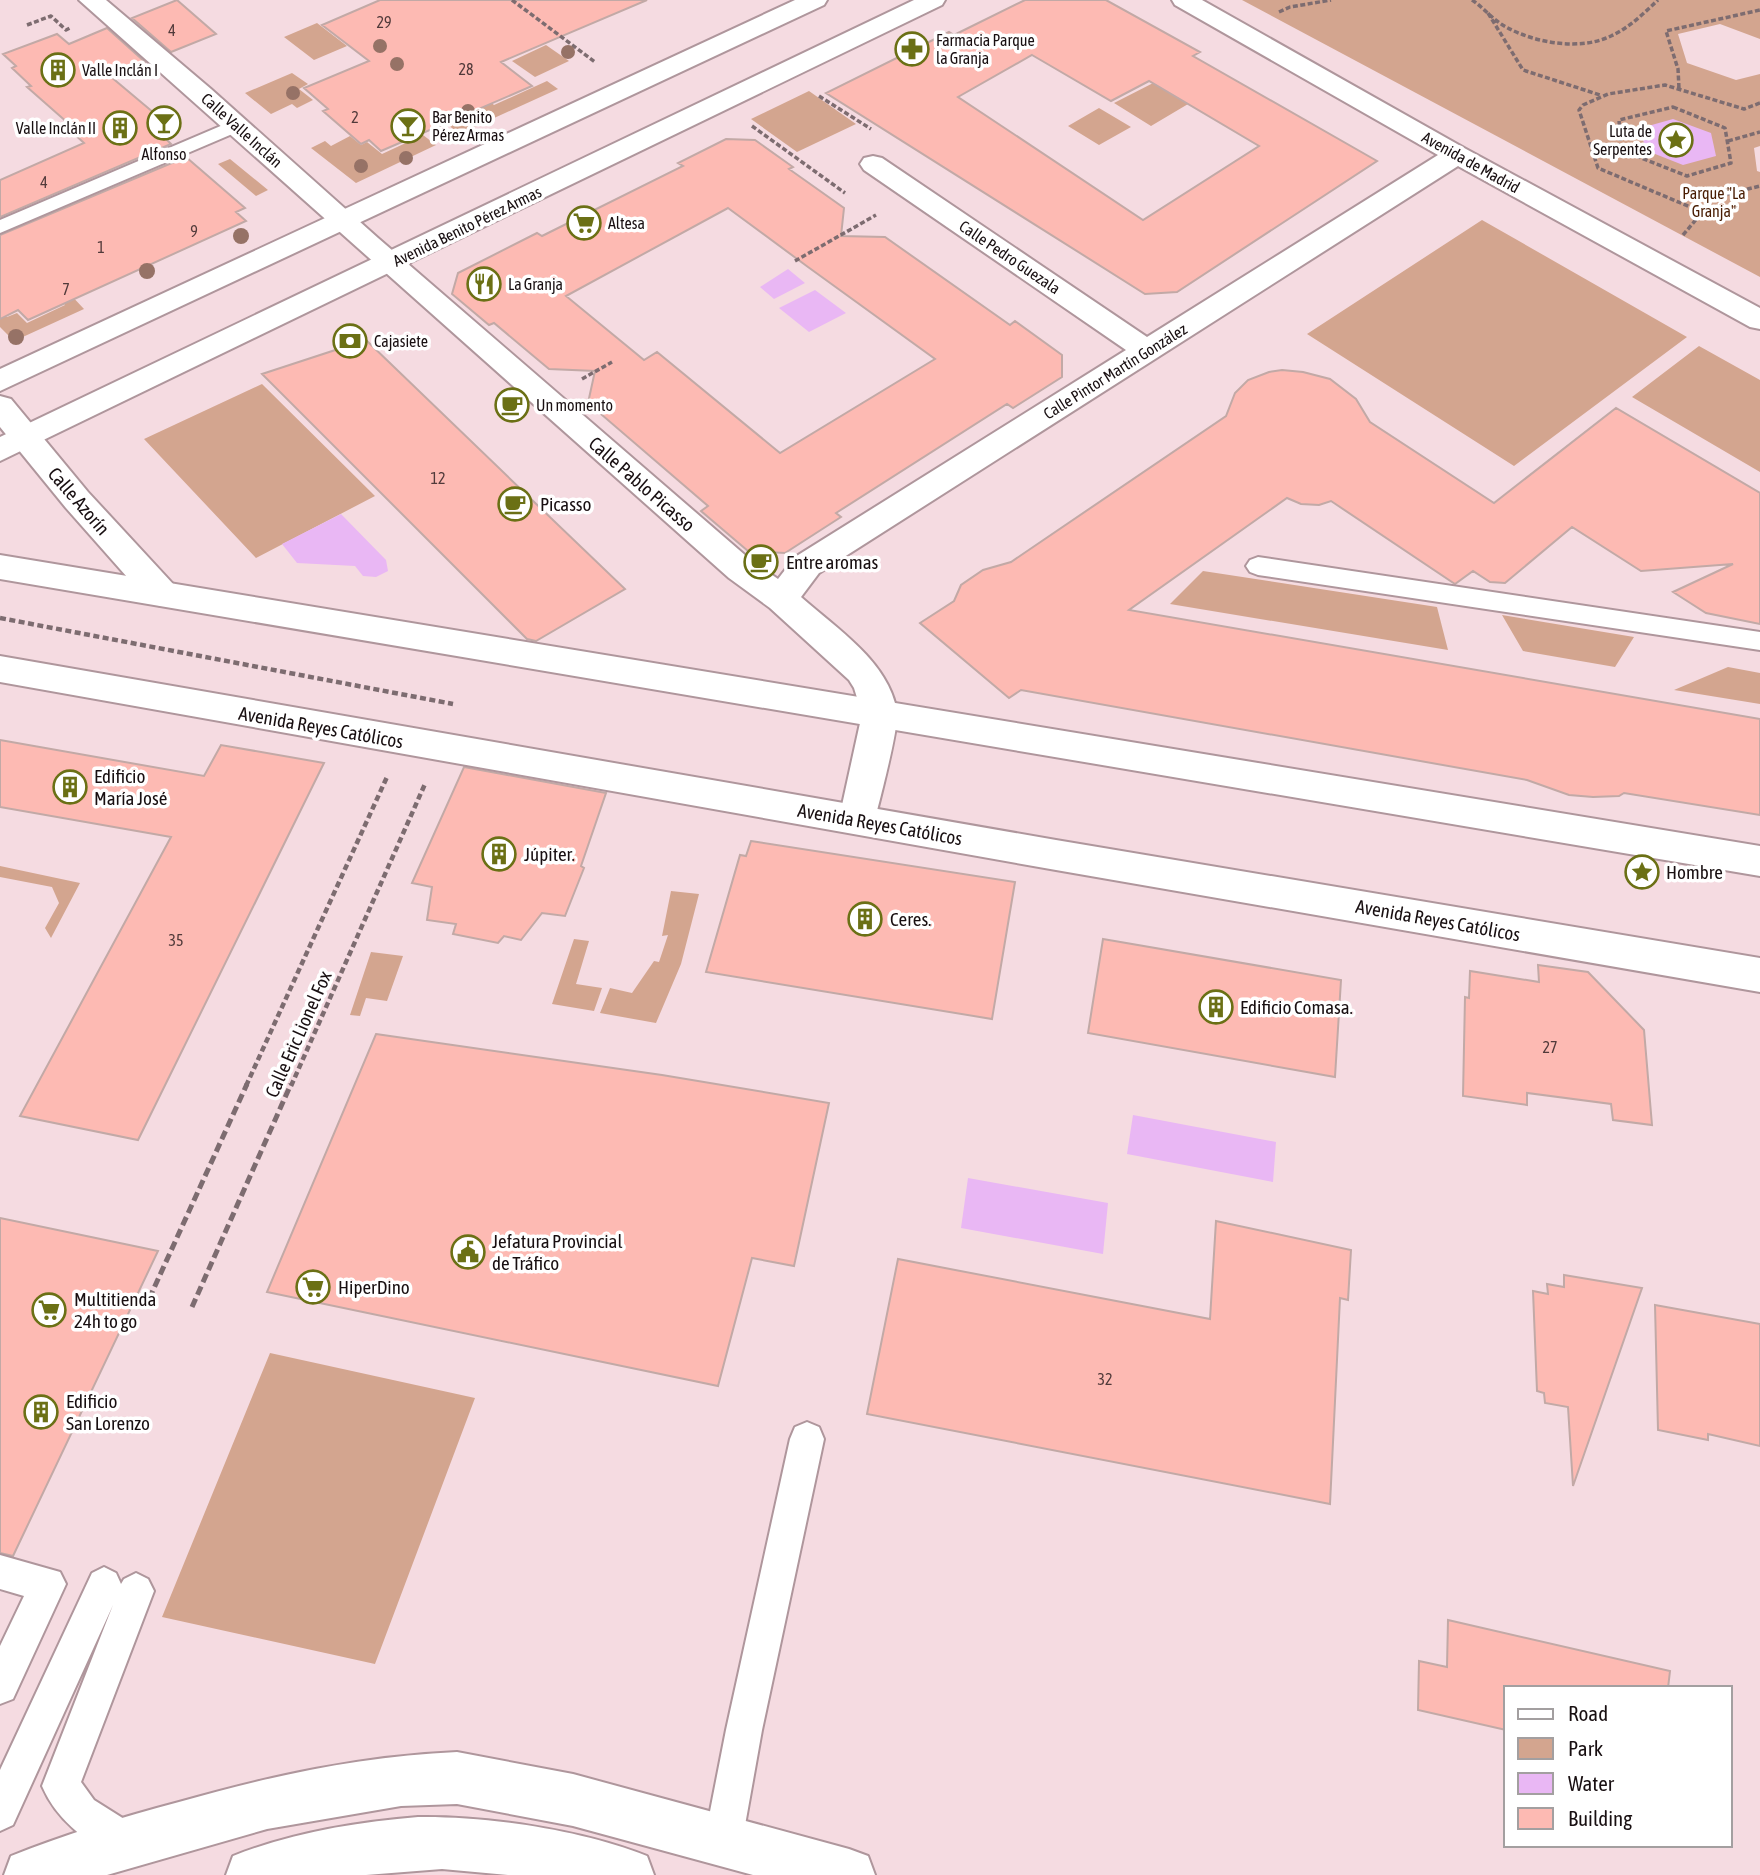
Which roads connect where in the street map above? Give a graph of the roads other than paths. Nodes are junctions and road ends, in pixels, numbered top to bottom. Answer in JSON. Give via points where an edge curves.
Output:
{"nodes":[{"id":1,"x":91,"y":0,"type":"edge"},
{"id":2,"x":815,"y":0,"type":"edge"},
{"id":3,"x":933,"y":0,"type":"edge"},
{"id":4,"x":1184,"y":0,"type":"edge"},
{"id":5,"x":237,"y":125,"type":"junction"},
{"id":6,"x":1457,"y":155,"type":"junction"},
{"id":7,"x":873,"y":164,"type":"dead end"},
{"id":8,"x":342,"y":220,"type":"junction"},
{"id":9,"x":0,"y":227,"type":"edge"},
{"id":10,"x":390,"y":263,"type":"junction"},
{"id":11,"x":1760,"y":320,"type":"edge"},
{"id":12,"x":1148,"y":351,"type":"junction"},
{"id":13,"x":0,"y":381,"type":"edge"},
{"id":14,"x":0,"y":406,"type":"edge"},
{"id":15,"x":12,"y":444,"type":"edge"},
{"id":16,"x":1258,"y":566,"type":"dead end"},
{"id":17,"x":0,"y":567,"type":"edge"},
{"id":18,"x":162,"y":594,"type":"junction"},
{"id":19,"x":782,"y":599,"type":"junction"},
{"id":20,"x":1760,"y":641,"type":"edge"},
{"id":21,"x":0,"y":669,"type":"edge"},
{"id":22,"x":880,"y":714,"type":"junction"},
{"id":23,"x":857,"y":819,"type":"junction"},
{"id":24,"x":1760,"y":861,"type":"edge"},
{"id":25,"x":1760,"y":975,"type":"edge"},
{"id":26,"x":807,"y":1439,"type":"dead end"},
{"id":27,"x":0,"y":1572,"type":"edge"},
{"id":28,"x":0,"y":1686,"type":"edge"},
{"id":29,"x":0,"y":1812,"type":"edge"},
{"id":30,"x":127,"y":1842,"type":"junction"},
{"id":31,"x":722,"y":1858,"type":"edge"},
{"id":32,"x":30,"y":1875,"type":"edge"},
{"id":33,"x":252,"y":1875,"type":"edge"},
{"id":34,"x":628,"y":1875,"type":"edge"},
{"id":35,"x":849,"y":1875,"type":"edge"}],
"edges":[{"from":1,"to":5,"type":"street","name":"Calle Valle Inclán"},
{"from":2,"to":8,"type":"street"},
{"from":3,"to":10,"type":"street","name":"Avenida Benito Pérez Armas"},
{"from":4,"to":6,"type":"street","name":"Avenida de Madrid"},
{"from":5,"to":8,"type":"street","name":"Calle Valle Inclán"},
{"from":5,"to":9,"type":"lane"},
{"from":6,"to":11,"type":"street","name":"Avenida de Madrid"},
{"from":6,"to":12,"type":"street","name":"Calle Pintor Martín González"},
{"from":7,"to":12,"type":"street","name":"Calle Pedro Guezala"},
{"from":8,"to":10,"type":"street","name":"Calle Valle Inclán"},
{"from":8,"to":13,"type":"street"},
{"from":10,"to":15,"type":"street","name":"Avenida Benito Pérez Armas"},
{"from":10,"to":19,"type":"street","name":"Calle Pablo Picasso","via":[[740,570]]},
{"from":12,"to":19,"type":"street","name":"Calle Pintor Martín González","via":[[807,565]]},
{"from":14,"to":15,"type":"street","name":"Calle Azorín"},
{"from":15,"to":18,"type":"street","name":"Calle Azorín"},
{"from":16,"to":20,"type":"lane"},
{"from":17,"to":18,"type":"street"},
{"from":18,"to":22,"type":"street"},
{"from":19,"to":22,"type":"street","name":"Calle Pablo Picasso","via":[[861,671]]},
{"from":21,"to":23,"type":"street","name":"Avenida Reyes Católicos"},
{"from":22,"to":23,"type":"street"},
{"from":22,"to":24,"type":"street"},
{"from":23,"to":25,"type":"street","name":"Avenida Reyes Católicos"},
{"from":26,"to":31,"type":"lane","via":[[737,1761]]},
{"from":27,"to":28,"type":"lane","via":[[48,1584]]},
{"from":29,"to":30,"type":"lane","via":[[120,1588],[61,1786],[81,1813]]},
{"from":30,"to":31,"type":"street","via":[[267,1803],[401,1780],[457,1778],[573,1800]]},
{"from":30,"to":32,"type":"street"},
{"from":31,"to":35,"type":"street"},
{"from":33,"to":34,"type":"street","via":[[374,1846],[444,1843],[514,1851]]}]}
